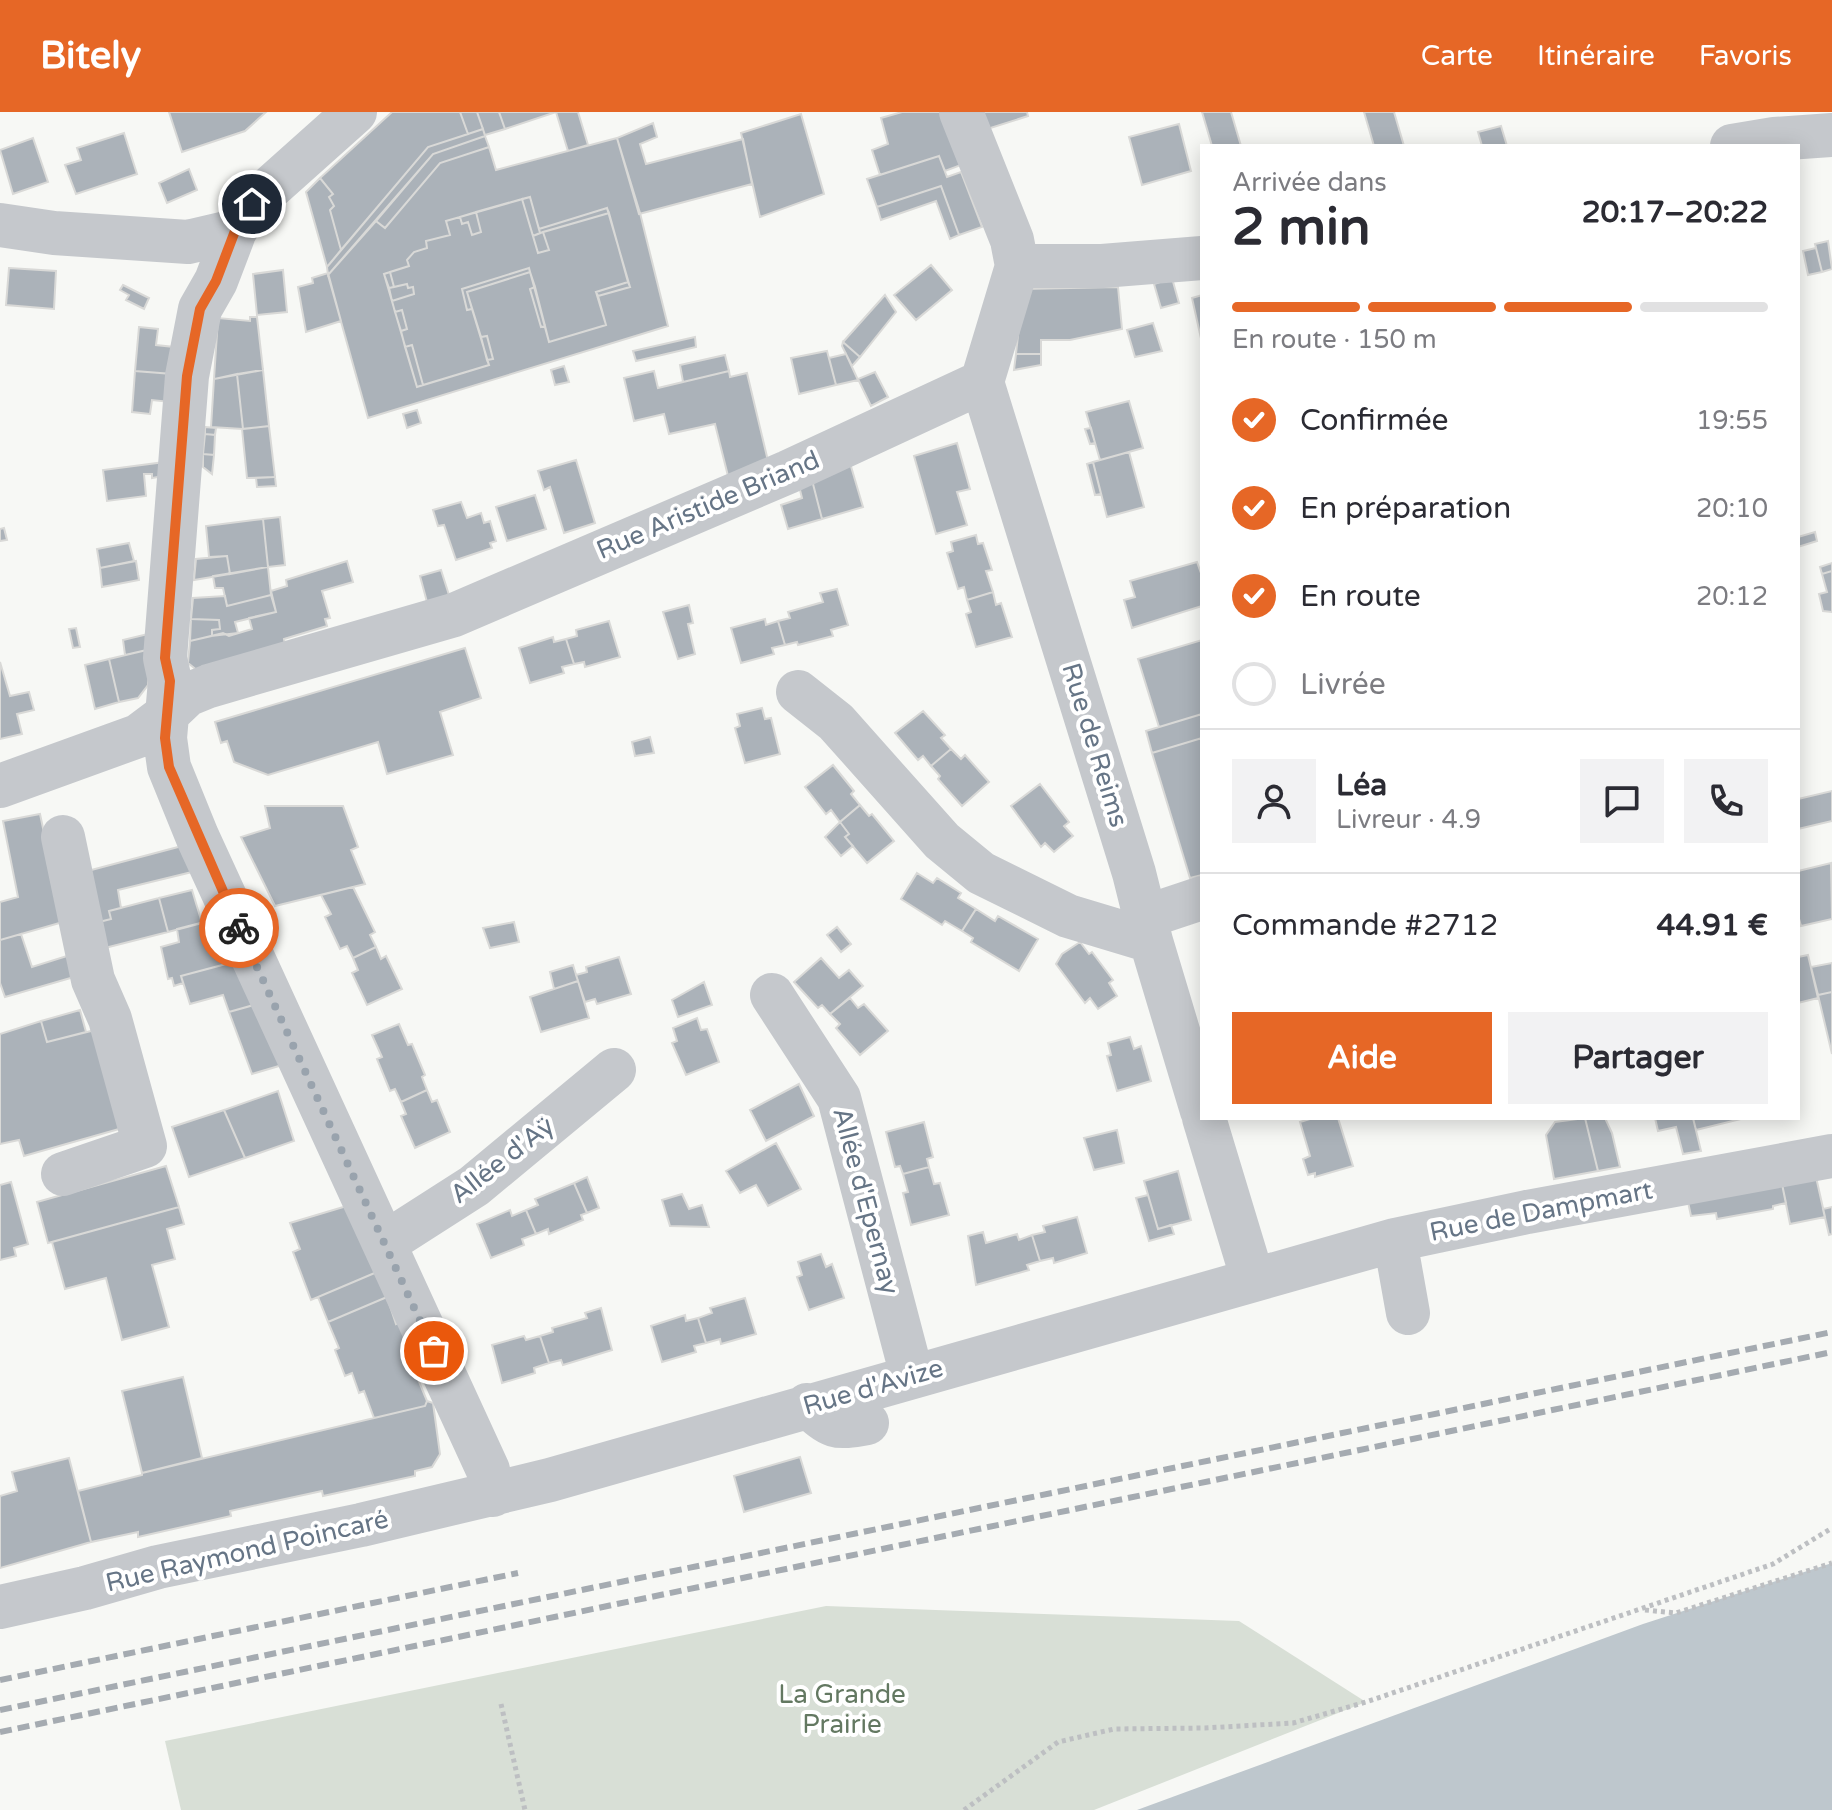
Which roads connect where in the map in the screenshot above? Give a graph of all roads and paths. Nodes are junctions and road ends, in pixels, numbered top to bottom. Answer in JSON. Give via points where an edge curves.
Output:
{"nodes":[{"id":1,"x":355,"y":112,"type":"edge"},
{"id":2,"x":961,"y":112,"type":"edge"},
{"id":3,"x":1832,"y":135,"type":"edge"},
{"id":4,"x":1744,"y":144,"type":"edge"},
{"id":5,"x":0,"y":225,"type":"edge"},
{"id":6,"x":235,"y":231,"type":"junction"},
{"id":7,"x":1200,"y":258,"type":"edge"},
{"id":8,"x":1017,"y":266,"type":"junction"},
{"id":9,"x":982,"y":382,"type":"junction"},
{"id":10,"x":798,"y":692,"type":"dead end"},
{"id":11,"x":166,"y":715,"type":"junction"},
{"id":12,"x":0,"y":786,"type":"edge"},
{"id":13,"x":63,"y":837,"type":"dead end"},
{"id":14,"x":1200,"y":899,"type":"edge"},
{"id":15,"x":1148,"y":929,"type":"junction"},
{"id":16,"x":772,"y":995,"type":"dead end"},
{"id":17,"x":614,"y":1070,"type":"dead end"},
{"id":18,"x":1200,"y":1104,"type":"edge"},
{"id":19,"x":1205,"y":1120,"type":"edge"},
{"id":20,"x":1832,"y":1156,"type":"edge"},
{"id":21,"x":63,"y":1174,"type":"dead end"},
{"id":22,"x":1395,"y":1240,"type":"junction"},
{"id":23,"x":385,"y":1243,"type":"junction"},
{"id":24,"x":1253,"y":1280,"type":"junction"},
{"id":25,"x":1408,"y":1313,"type":"dead end"},
{"id":26,"x":912,"y":1376,"type":"junction"},
{"id":27,"x":807,"y":1405,"type":"junction"},
{"id":28,"x":867,"y":1423,"type":"dead end"},
{"id":29,"x":493,"y":1495,"type":"junction"},
{"id":30,"x":1832,"y":1528,"type":"edge"},
{"id":31,"x":1832,"y":1563,"type":"edge"},
{"id":32,"x":0,"y":1607,"type":"edge"},
{"id":33,"x":1640,"y":1609,"type":"junction"},
{"id":34,"x":501,"y":1704,"type":"dead end"},
{"id":35,"x":525,"y":1810,"type":"edge"},
{"id":36,"x":964,"y":1810,"type":"edge"}],
"edges":[{"from":1,"to":6,"type":"street","via":[[252,204]]},
{"from":2,"to":8,"type":"street","via":[[1012,240]]},
{"from":3,"to":4,"type":"street"},
{"from":5,"to":6,"type":"street","via":[[188,242]]},
{"from":6,"to":11,"type":"street","via":[[200,309],[187,376],[165,658],[170,681]]},
{"from":7,"to":8,"type":"street"},
{"from":8,"to":9,"type":"street"},
{"from":9,"to":11,"type":"street","name":"Rue Aristide Briand","via":[[788,472],[454,615],[209,686],[187,695]]},
{"from":9,"to":15,"type":"street","name":"Rue de Reims"},
{"from":10,"to":15,"type":"street","via":[[836,722],[942,841],[981,873],[1068,916]]},
{"from":11,"to":12,"type":"street","name":"Rue Aristide Briand","via":[[138,736]]},
{"from":11,"to":23,"type":"street","via":[[169,767],[183,803]]},
{"from":13,"to":21,"type":"street","via":[[93,980],[110,1019],[145,1146]]},
{"from":14,"to":15,"type":"street"},
{"from":15,"to":18,"type":"street","name":"Rue de Reims"},
{"from":16,"to":26,"type":"street","name":"Allée d'Epernay","via":[[839,1098]]},
{"from":17,"to":23,"type":"street","name":"Allée d'Aÿ","via":[[474,1186]]},
{"from":19,"to":24,"type":"street"},
{"from":20,"to":22,"type":"street","name":"Rue de Dampmart"},
{"from":22,"to":24,"type":"street","name":"Rue de Dampmart"},
{"from":22,"to":25,"type":"street"},
{"from":23,"to":29,"type":"street","via":[[488,1470]]},
{"from":24,"to":26,"type":"street","name":"Rue d'Avize"},
{"from":26,"to":27,"type":"street","name":"Rue d'Avize"},
{"from":27,"to":28,"type":"street","via":[[828,1424]]},
{"from":27,"to":29,"type":"street","name":"Rue d'Avize"},
{"from":29,"to":32,"type":"street","name":"Rue Raymond Poincaré","via":[[158,1567]]},
{"from":30,"to":33,"type":"path","via":[[1773,1564]]},
{"from":31,"to":33,"type":"path","via":[[1676,1613]]},
{"from":33,"to":36,"type":"path","via":[[1293,1723],[1114,1729],[1058,1742]]},
{"from":34,"to":35,"type":"path"}]}
